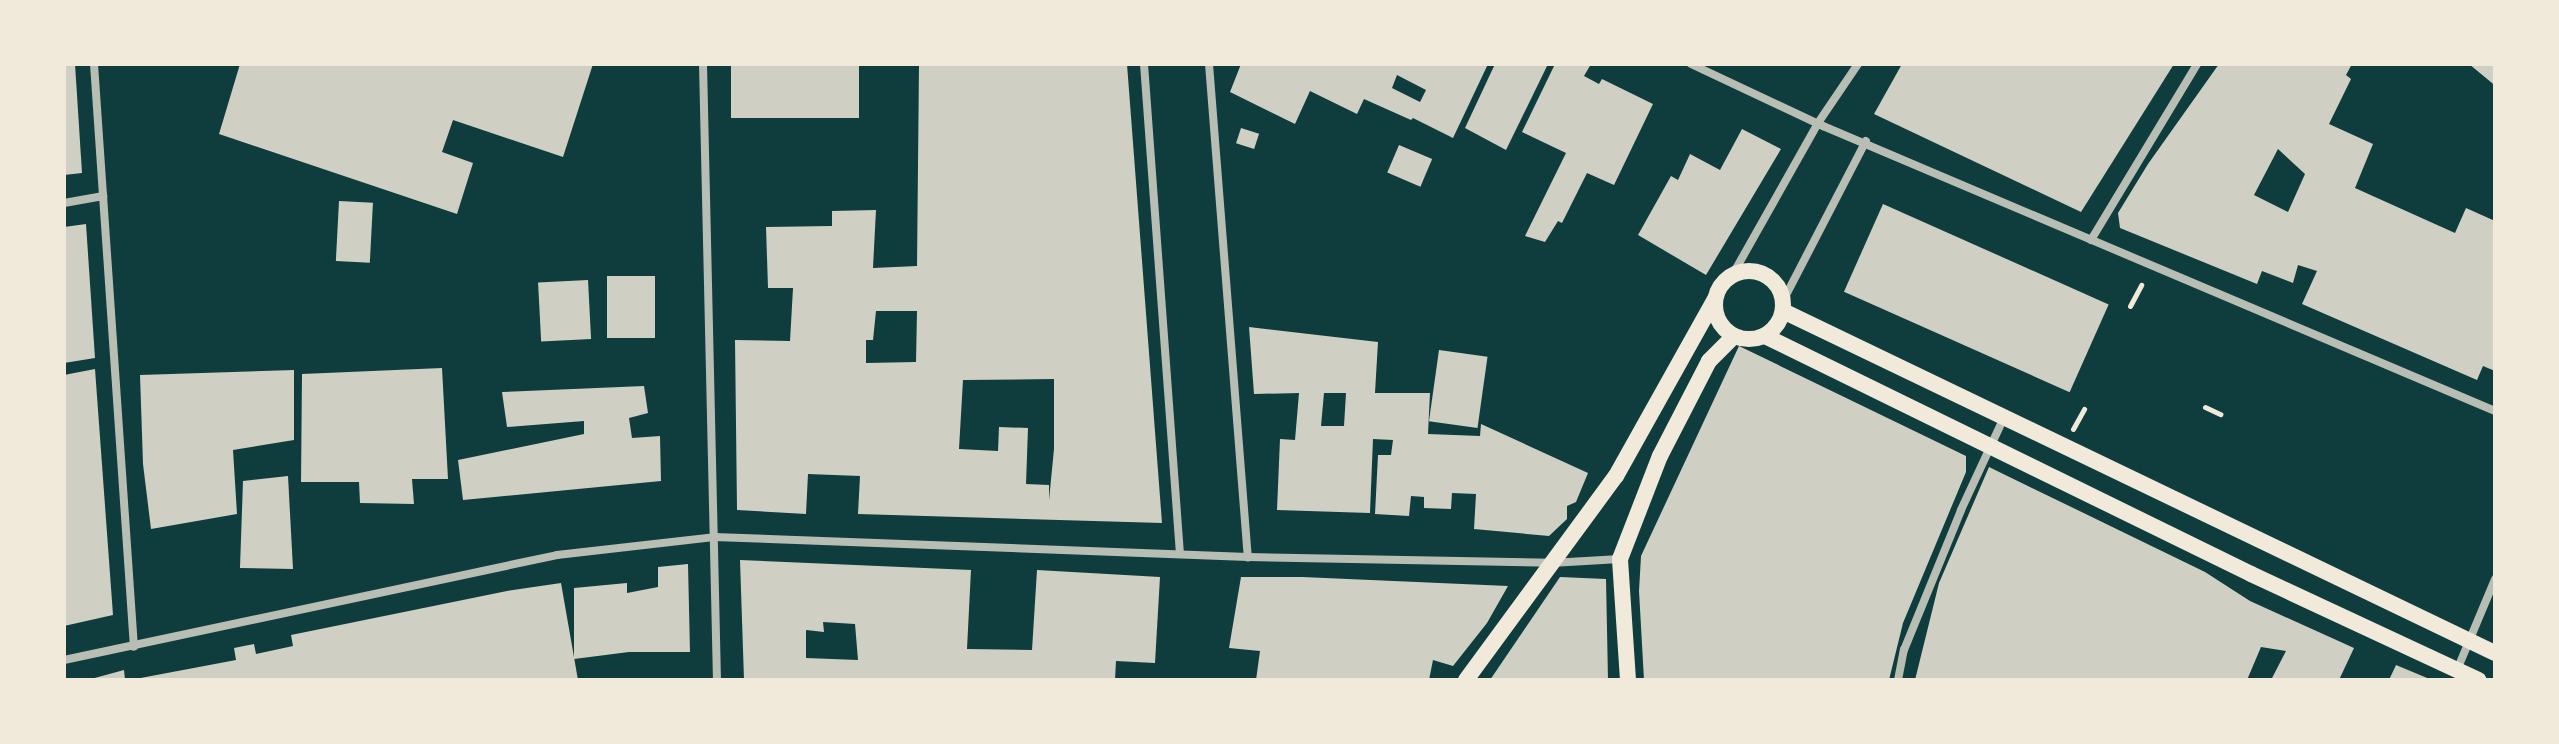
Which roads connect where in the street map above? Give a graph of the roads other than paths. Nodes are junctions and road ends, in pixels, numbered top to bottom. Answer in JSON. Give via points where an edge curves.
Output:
{"nodes":[{"id":1,"x":94,"y":64,"type":"edge"},
{"id":2,"x":703,"y":64,"type":"edge"},
{"id":3,"x":1144,"y":64,"type":"edge"},
{"id":4,"x":1209,"y":64,"type":"edge"},
{"id":5,"x":1691,"y":64,"type":"edge"},
{"id":6,"x":1858,"y":64,"type":"edge"},
{"id":7,"x":2197,"y":64,"type":"edge"},
{"id":8,"x":1818,"y":123,"type":"junction"},
{"id":9,"x":1866,"y":141,"type":"junction"},
{"id":10,"x":103,"y":196,"type":"junction"},
{"id":11,"x":64,"y":203,"type":"edge"},
{"id":12,"x":2091,"y":240,"type":"junction"},
{"id":13,"x":1733,"y":274,"type":"junction"},
{"id":14,"x":1715,"y":299,"type":"junction"},
{"id":15,"x":1784,"y":305,"type":"junction"},
{"id":16,"x":1734,"y":336,"type":"junction"},
{"id":17,"x":1765,"y":336,"type":"junction"},
{"id":18,"x":2495,"y":411,"type":"edge"},
{"id":19,"x":2005,"y":415,"type":"junction"},
{"id":20,"x":1990,"y":444,"type":"junction"},
{"id":21,"x":714,"y":537,"type":"junction"},
{"id":22,"x":1180,"y":553,"type":"junction"},
{"id":23,"x":1248,"y":557,"type":"junction"},
{"id":24,"x":1620,"y":559,"type":"junction"},
{"id":25,"x":1551,"y":563,"type":"junction"},
{"id":26,"x":2495,"y":579,"type":"edge"},
{"id":27,"x":2471,"y":641,"type":"junction"},
{"id":28,"x":134,"y":647,"type":"junction"},
{"id":29,"x":2495,"y":653,"type":"edge"},
{"id":30,"x":64,"y":660,"type":"edge"},
{"id":31,"x":2457,"y":671,"type":"junction"},
{"id":32,"x":717,"y":680,"type":"edge"},
{"id":33,"x":1466,"y":680,"type":"edge"},
{"id":34,"x":1628,"y":680,"type":"edge"},
{"id":35,"x":1898,"y":680,"type":"edge"},
{"id":36,"x":2478,"y":680,"type":"edge"}],
"edges":[{"from":1,"to":10,"type":"street"},
{"from":2,"to":21,"type":"street"},
{"from":3,"to":22,"type":"street"},
{"from":4,"to":23,"type":"street"},
{"from":5,"to":8,"type":"street"},
{"from":6,"to":8,"type":"street"},
{"from":7,"to":12,"type":"street"},
{"from":8,"to":9,"type":"street"},
{"from":8,"to":13,"type":"street"},
{"from":9,"to":12,"type":"street"},
{"from":9,"to":15,"type":"street"},
{"from":10,"to":11,"type":"street"},
{"from":10,"to":28,"type":"street"},
{"from":12,"to":18,"type":"street"},
{"from":13,"to":14,"type":"main road"},
{"from":13,"to":15,"type":"main road","via":[[1754,270],[1774,280]]},
{"from":14,"to":16,"type":"main road","via":[[1716,314]]},
{"from":14,"to":25,"type":"main road","via":[[1616,476]]},
{"from":15,"to":17,"type":"main road","via":[[1777,326]]},
{"from":15,"to":19,"type":"main road"},
{"from":16,"to":17,"type":"main road"},
{"from":16,"to":24,"type":"main road","via":[[1709,361],[1660,456]]},
{"from":17,"to":20,"type":"main road"},
{"from":19,"to":20,"type":"street"},
{"from":19,"to":27,"type":"main road"},
{"from":20,"to":31,"type":"main road"},
{"from":20,"to":35,"type":"street","via":[[1904,650]]},
{"from":21,"to":22,"type":"street"},
{"from":21,"to":28,"type":"street","via":[[557,555]]},
{"from":21,"to":32,"type":"street"},
{"from":22,"to":23,"type":"street"},
{"from":23,"to":25,"type":"street"},
{"from":24,"to":25,"type":"street"},
{"from":24,"to":34,"type":"main road"},
{"from":25,"to":33,"type":"main road"},
{"from":26,"to":27,"type":"street"},
{"from":27,"to":29,"type":"main road"},
{"from":27,"to":31,"type":"street"},
{"from":28,"to":30,"type":"street"},
{"from":31,"to":36,"type":"main road"}]}
